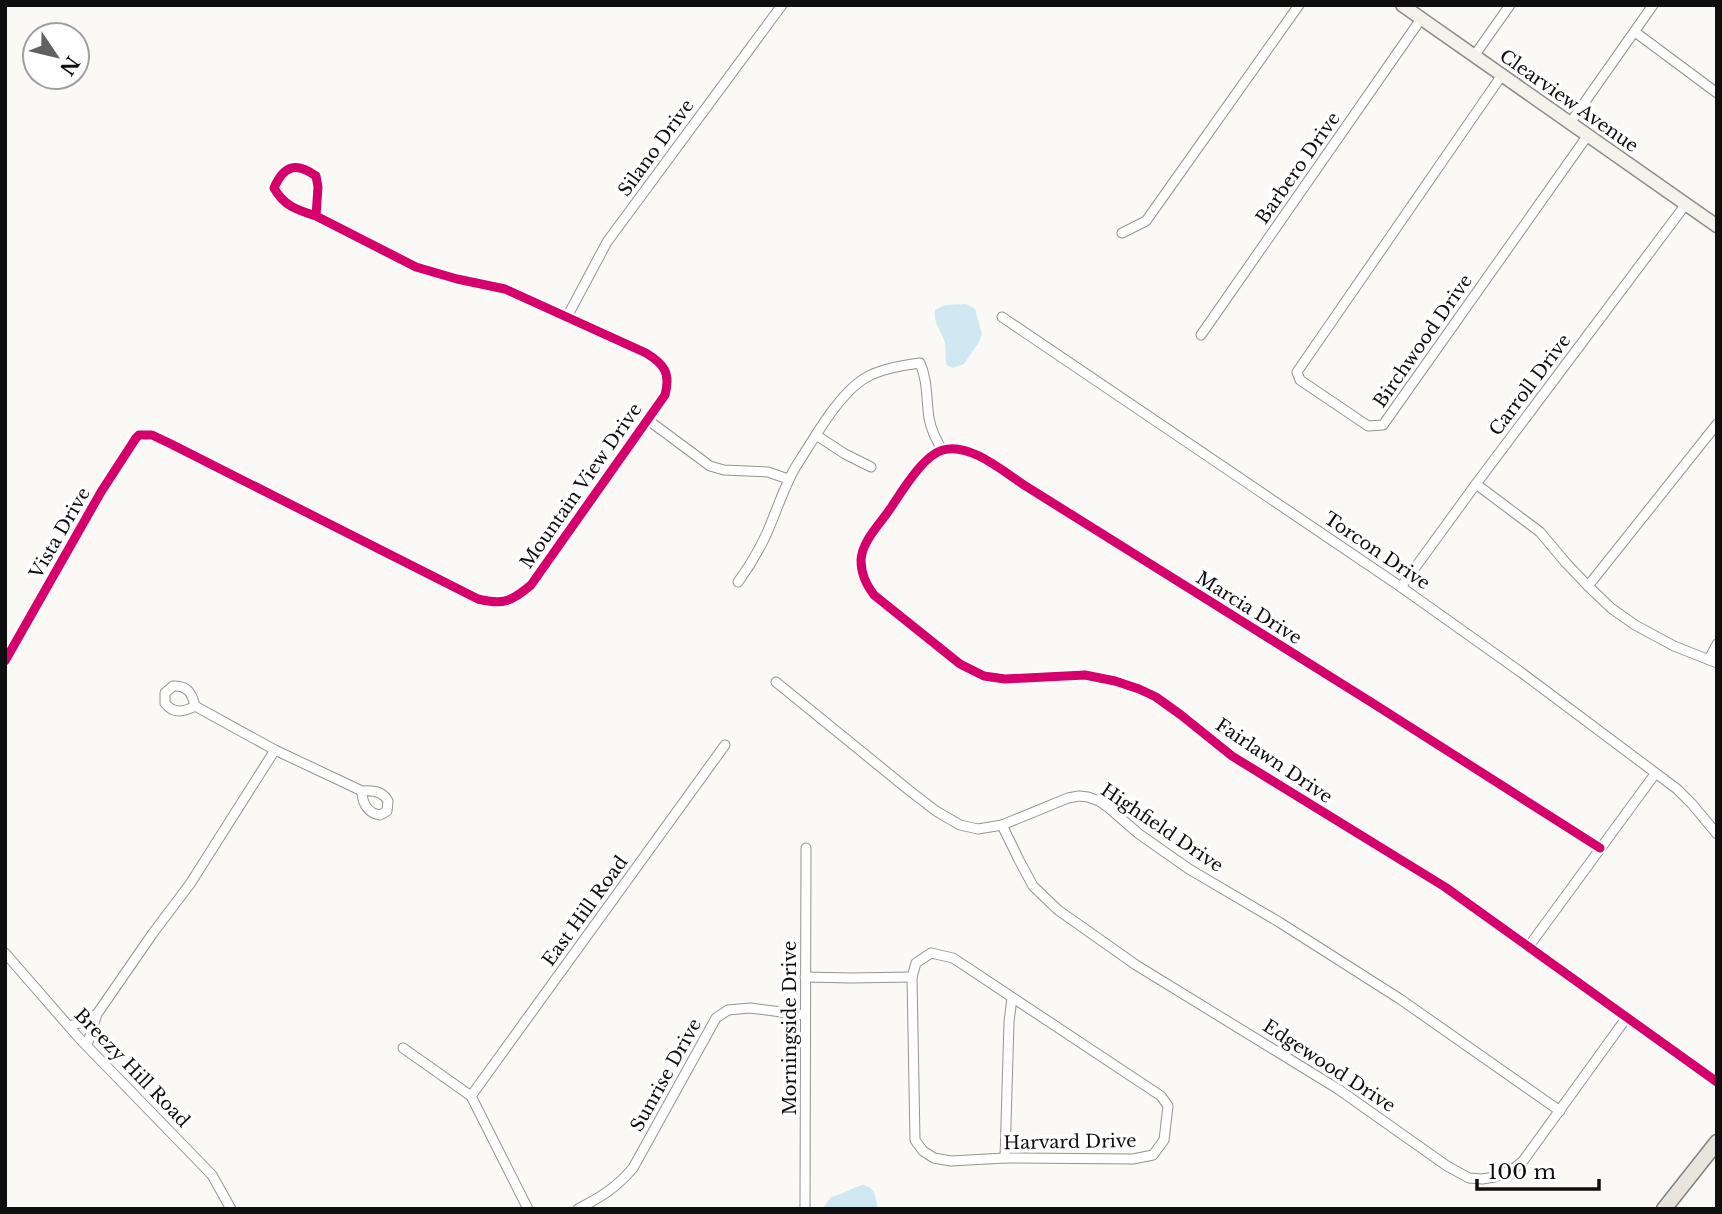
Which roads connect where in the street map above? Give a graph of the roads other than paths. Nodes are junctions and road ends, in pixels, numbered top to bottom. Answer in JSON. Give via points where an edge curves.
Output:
{"nodes":[{"id":1,"x":782,"y":5,"type":"edge"},
{"id":2,"x":1299,"y":5,"type":"edge"},
{"id":3,"x":1402,"y":5,"type":"edge"},
{"id":4,"x":1510,"y":5,"type":"edge"},
{"id":5,"x":1653,"y":5,"type":"edge"},
{"id":6,"x":1421,"y":19,"type":"junction"},
{"id":7,"x":1635,"y":32,"type":"junction"},
{"id":8,"x":1474,"y":55,"type":"junction"},
{"id":9,"x":1502,"y":75,"type":"junction"},
{"id":10,"x":1717,"y":93,"type":"edge"},
{"id":11,"x":1570,"y":122,"type":"junction"},
{"id":12,"x":1588,"y":135,"type":"junction"},
{"id":13,"x":1686,"y":204,"type":"junction"},
{"id":14,"x":316,"y":216,"type":"junction"},
{"id":15,"x":1717,"y":226,"type":"edge"},
{"id":16,"x":1122,"y":233,"type":"dead end"},
{"id":17,"x":567,"y":317,"type":"junction"},
{"id":18,"x":1002,"y":317,"type":"dead end"},
{"id":19,"x":1201,"y":335,"type":"dead end"},
{"id":20,"x":648,"y":420,"type":"junction"},
{"id":21,"x":1717,"y":424,"type":"edge"},
{"id":22,"x":152,"y":435,"type":"joint"},
{"id":23,"x":816,"y":435,"type":"junction"},
{"id":24,"x":942,"y":450,"type":"junction"},
{"id":25,"x":871,"y":467,"type":"dead end"},
{"id":26,"x":789,"y":479,"type":"junction"},
{"id":27,"x":1476,"y":484,"type":"junction"},
{"id":28,"x":738,"y":582,"type":"dead end"},
{"id":29,"x":1588,"y":586,"type":"junction"},
{"id":30,"x":1402,"y":587,"type":"junction"},
{"id":31,"x":1717,"y":644,"type":"edge"},
{"id":32,"x":5,"y":661,"type":"edge"},
{"id":33,"x":1713,"y":661,"type":"edge"},
{"id":34,"x":776,"y":682,"type":"dead end"},
{"id":35,"x":195,"y":706,"type":"dead end"},
{"id":36,"x":725,"y":745,"type":"dead end"},
{"id":37,"x":275,"y":750,"type":"junction"},
{"id":38,"x":1655,"y":774,"type":"junction"},
{"id":39,"x":362,"y":791,"type":"dead end"},
{"id":40,"x":1002,"y":825,"type":"junction"},
{"id":41,"x":1717,"y":834,"type":"edge"},
{"id":42,"x":806,"y":848,"type":"dead end"},
{"id":43,"x":1600,"y":848,"type":"junction"},
{"id":44,"x":1529,"y":946,"type":"junction"},
{"id":45,"x":5,"y":953,"type":"edge"},
{"id":46,"x":805,"y":977,"type":"junction"},
{"id":47,"x":912,"y":977,"type":"junction"},
{"id":48,"x":1012,"y":998,"type":"junction"},
{"id":49,"x":97,"y":1014,"type":"junction"},
{"id":50,"x":806,"y":1015,"type":"junction"},
{"id":51,"x":1627,"y":1017,"type":"junction"},
{"id":52,"x":69,"y":1026,"type":"junction"},
{"id":53,"x":87,"y":1045,"type":"junction"},
{"id":54,"x":403,"y":1048,"type":"dead end"},
{"id":55,"x":1717,"y":1082,"type":"edge"},
{"id":56,"x":471,"y":1096,"type":"junction"},
{"id":57,"x":1560,"y":1111,"type":"junction"},
{"id":58,"x":1717,"y":1142,"type":"edge"},
{"id":59,"x":1005,"y":1158,"type":"junction"},
{"id":60,"x":231,"y":1209,"type":"edge"},
{"id":61,"x":528,"y":1209,"type":"edge"},
{"id":62,"x":578,"y":1209,"type":"edge"},
{"id":63,"x":805,"y":1209,"type":"edge"},
{"id":64,"x":1664,"y":1209,"type":"edge"}],
"edges":[{"from":1,"to":17,"type":"street","name":"Silano Drive","via":[[607,242]]},
{"from":2,"to":16,"type":"street","via":[[1146,221]]},
{"from":3,"to":6,"type":"street","name":"Clearview Avenue"},
{"from":4,"to":8,"type":"street"},
{"from":5,"to":7,"type":"street"},
{"from":6,"to":8,"type":"street","name":"Clearview Avenue"},
{"from":6,"to":19,"type":"street","name":"Barbero Drive"},
{"from":7,"to":10,"type":"street"},
{"from":7,"to":11,"type":"street"},
{"from":8,"to":9,"type":"street","name":"Clearview Avenue"},
{"from":9,"to":11,"type":"street","name":"Clearview Avenue"},
{"from":9,"to":12,"type":"street","name":"Birchwood Drive","via":[[1297,372],[1300,380],[1368,426],[1383,425]]},
{"from":11,"to":12,"type":"street","name":"Clearview Avenue"},
{"from":12,"to":13,"type":"street","name":"Clearview Avenue"},
{"from":13,"to":15,"type":"street","name":"Clearview Avenue"},
{"from":13,"to":27,"type":"street","name":"Carroll Drive"},
{"from":14,"to":14,"type":"street","name":"Mountain View Drive","via":[[281,200],[274,188],[280,174],[291,167],[305,168],[316,176]]},
{"from":14,"to":17,"type":"street","name":"Mountain View Drive","via":[[416,267],[505,289]]},
{"from":17,"to":20,"type":"street","name":"Mountain View Drive","via":[[646,353],[663,367],[668,375],[665,395]]},
{"from":18,"to":30,"type":"street","name":"Torcon Drive"},
{"from":20,"to":22,"type":"street","name":"Mountain View Drive","via":[[531,585],[520,595],[495,603],[478,599]]},
{"from":20,"to":26,"type":"street","via":[[710,466]]},
{"from":21,"to":29,"type":"street"},
{"from":22,"to":32,"type":"street","name":"Vista Drive","via":[[135,438]]},
{"from":23,"to":24,"type":"street","via":[[837,405],[867,377],[920,363],[926,376],[929,419]]},
{"from":23,"to":25,"type":"street"},
{"from":23,"to":26,"type":"street"},
{"from":24,"to":43,"type":"street","name":"Marcia Drive","via":[[978,454]]},
{"from":24,"to":44,"type":"street","name":"Fairlawn Drive","via":[[911,478],[863,551],[865,581],[880,600],[960,664],[984,676],[1086,675],[1156,697],[1232,756],[1445,887]]},
{"from":26,"to":28,"type":"street","via":[[767,534]]},
{"from":27,"to":29,"type":"street","via":[[1540,532]]},
{"from":27,"to":30,"type":"street","name":"Carroll Drive"},
{"from":29,"to":33,"type":"street","via":[[1635,625]]},
{"from":30,"to":38,"type":"street","name":"Torcon Drive"},
{"from":31,"to":33,"type":"street"},
{"from":34,"to":40,"type":"street","name":"Highfield Drive","via":[[947,818],[978,829]]},
{"from":35,"to":37,"type":"street"},
{"from":36,"to":56,"type":"street","name":"East Hill Road"},
{"from":37,"to":39,"type":"street"},
{"from":37,"to":49,"type":"street","via":[[190,884]]},
{"from":38,"to":41,"type":"street","name":"Torcon Drive","via":[[1677,789]]},
{"from":38,"to":43,"type":"street"},
{"from":40,"to":57,"type":"street","name":"Highfield Drive","via":[[1068,798],[1099,801],[1189,869],[1400,999]]},
{"from":40,"to":57,"type":"street","name":"Edgewood Drive","via":[[1033,886],[1058,910],[1469,1178],[1495,1177],[1512,1170]]},
{"from":42,"to":46,"type":"street","name":"Morningside Drive"},
{"from":43,"to":44,"type":"street"},
{"from":44,"to":51,"type":"street","name":"Fairlawn Drive"},
{"from":45,"to":52,"type":"street","name":"Breezy Hill Road"},
{"from":46,"to":47,"type":"street"},
{"from":46,"to":50,"type":"street","name":"Morningside Drive"},
{"from":47,"to":48,"type":"street","name":"Harvard Drive","via":[[916,963],[931,953],[953,958]]},
{"from":47,"to":59,"type":"street","name":"Harvard Drive","via":[[915,1140],[934,1158]]},
{"from":48,"to":59,"type":"street"},
{"from":48,"to":59,"type":"street","name":"Harvard Drive","via":[[1161,1096],[1168,1106],[1164,1140],[1153,1155],[1133,1160]]},
{"from":49,"to":52,"type":"street"},
{"from":49,"to":53,"type":"street"},
{"from":50,"to":62,"type":"street","name":"Sunrise Drive","via":[[751,1008],[728,1010],[716,1018],[633,1168],[606,1194]]},
{"from":50,"to":63,"type":"street","name":"Morningside Drive"},
{"from":51,"to":55,"type":"street","name":"Fairlawn Drive"},
{"from":51,"to":57,"type":"street","name":"Edgewood Drive"},
{"from":52,"to":53,"type":"street","name":"Breezy Hill Road"},
{"from":53,"to":60,"type":"street","name":"Breezy Hill Road","via":[[212,1175]]},
{"from":54,"to":56,"type":"street"},
{"from":56,"to":61,"type":"street"},
{"from":58,"to":64,"type":"main road"}]}
